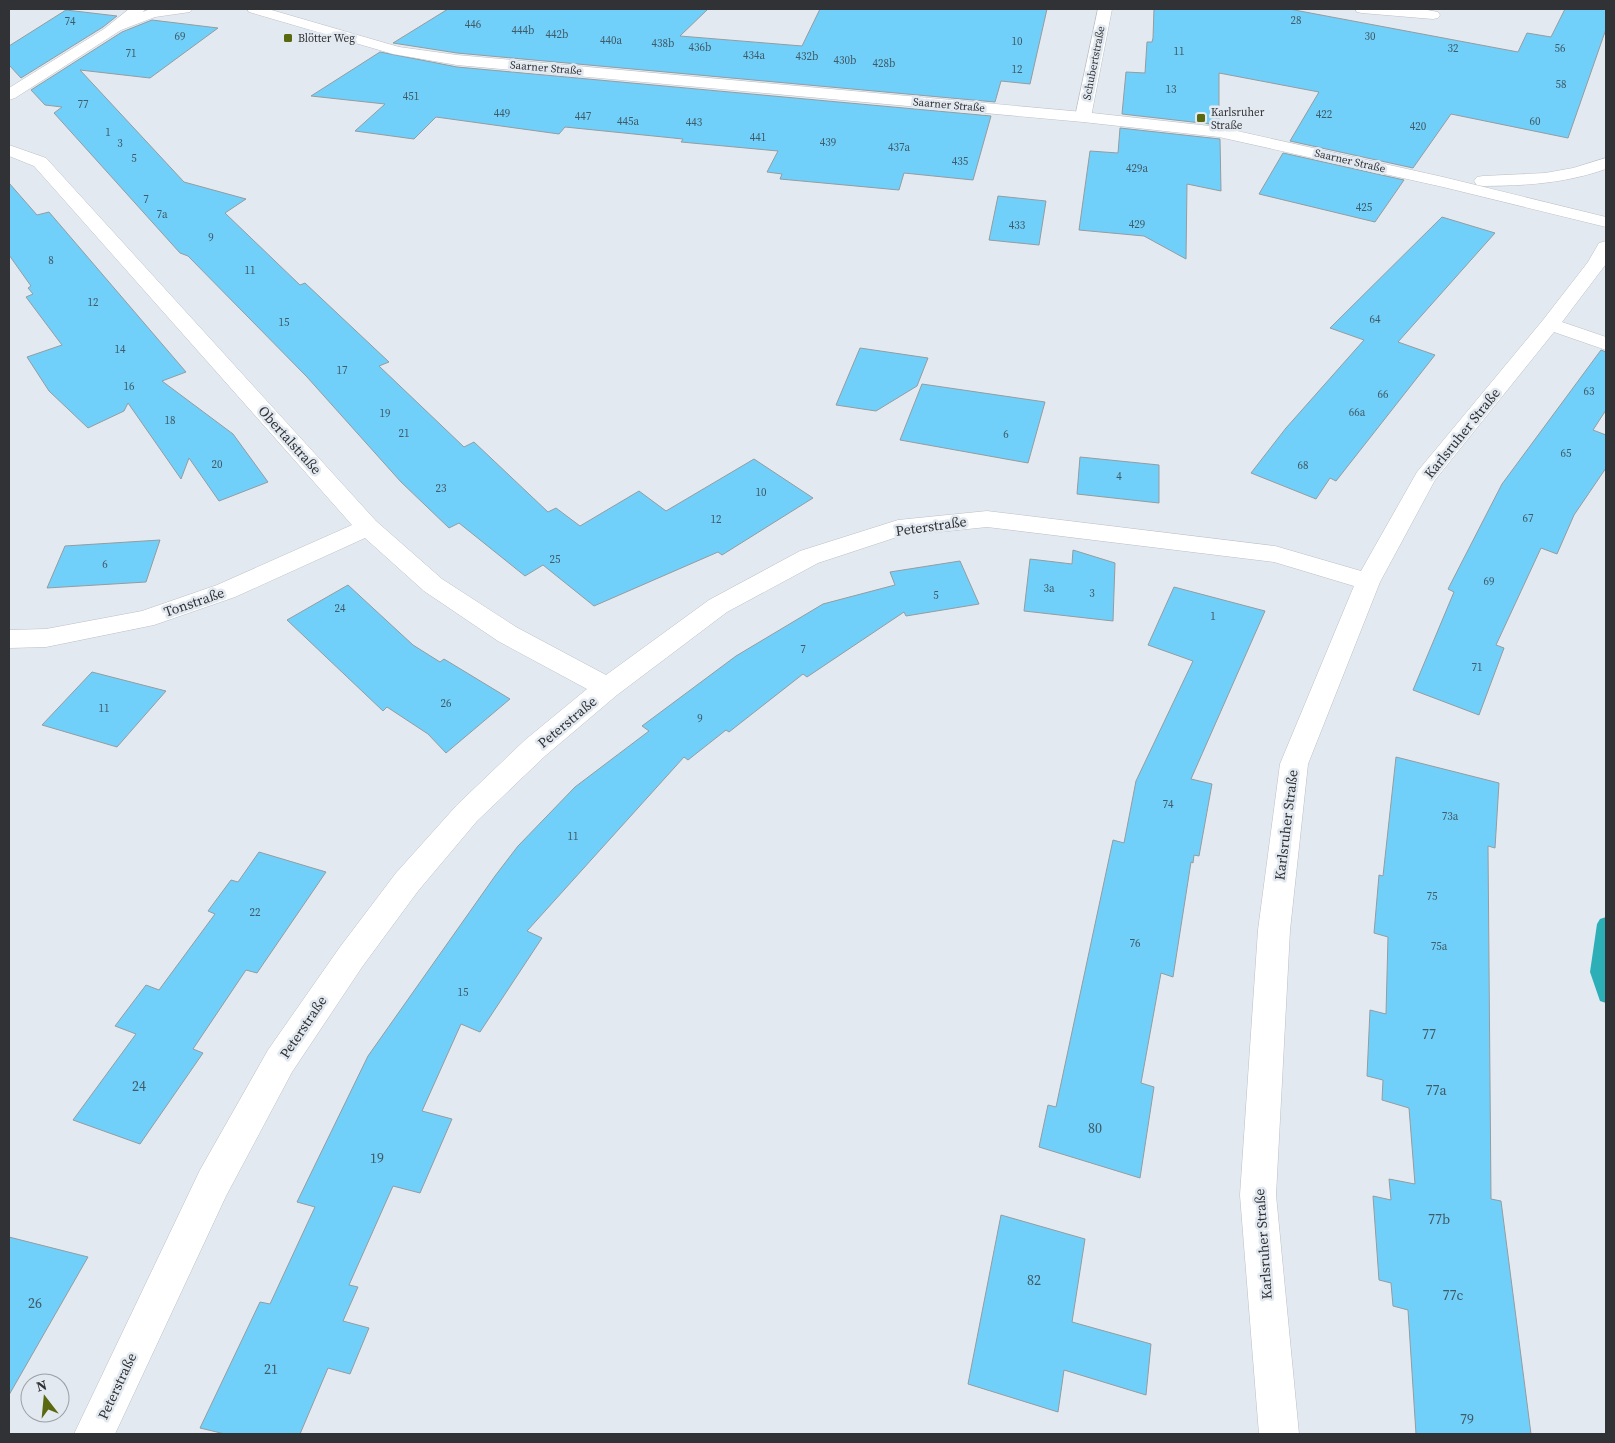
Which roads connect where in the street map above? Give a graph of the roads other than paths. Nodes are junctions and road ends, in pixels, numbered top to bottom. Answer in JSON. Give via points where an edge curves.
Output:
{"nodes":[{"id":1,"x":138,"y":9,"type":"edge"},
{"id":2,"x":185,"y":9,"type":"edge"},
{"id":3,"x":254,"y":9,"type":"edge"},
{"id":4,"x":1105,"y":9,"type":"edge"},
{"id":5,"x":1362,"y":9,"type":"edge"},
{"id":6,"x":158,"y":11,"type":"edge"},
{"id":7,"x":283,"y":14,"type":"edge"},
{"id":8,"x":1433,"y":15,"type":"dead end"},
{"id":9,"x":110,"y":32,"type":"junction"},
{"id":10,"x":9,"y":95,"type":"edge"},
{"id":11,"x":1083,"y":117,"type":"junction"},
{"id":12,"x":10,"y":150,"type":"dead end"},
{"id":13,"x":1606,"y":163,"type":"edge"},
{"id":14,"x":1443,"y":182,"type":"junction"},
{"id":15,"x":1606,"y":222,"type":"edge"},
{"id":16,"x":1606,"y":247,"type":"edge"},
{"id":17,"x":1550,"y":324,"type":"junction"},
{"id":18,"x":1606,"y":344,"type":"edge"},
{"id":19,"x":368,"y":527,"type":"junction"},
{"id":20,"x":1368,"y":582,"type":"junction"},
{"id":21,"x":9,"y":639,"type":"edge"},
{"id":22,"x":607,"y":688,"type":"junction"},
{"id":23,"x":94,"y":1434,"type":"edge"},
{"id":24,"x":1279,"y":1434,"type":"edge"}],
"edges":[{"from":1,"to":9,"type":"street"},
{"from":2,"to":6,"type":"street"},
{"from":3,"to":7,"type":"street","name":"Saarner Straße"},
{"from":4,"to":11,"type":"street","name":"Schubertstraße"},
{"from":5,"to":8,"type":"street"},
{"from":6,"to":9,"type":"street"},
{"from":7,"to":11,"type":"street","name":"Saarner Straße","via":[[336,34],[398,51],[457,60]]},
{"from":9,"to":10,"type":"street"},
{"from":11,"to":14,"type":"street","name":"Saarner Straße","via":[[1219,132]]},
{"from":12,"to":19,"type":"street","name":"Obertalstraße","via":[[40,162]]},
{"from":13,"to":14,"type":"street","via":[[1557,178]]},
{"from":14,"to":15,"type":"street","name":"Saarner Straße"},
{"from":16,"to":17,"type":"street","name":"Karlsruher Straße","via":[[1597,264]]},
{"from":17,"to":18,"type":"street"},
{"from":17,"to":20,"type":"street","name":"Karlsruher Straße","via":[[1425,477]]},
{"from":19,"to":21,"type":"street","name":"Tonstraße","via":[[226,591],[144,619],[46,638]]},
{"from":19,"to":22,"type":"street","name":"Obertalstraße","via":[[433,585],[507,634]]},
{"from":20,"to":22,"type":"street","name":"Peterstraße","via":[[1275,554],[987,518],[898,528],[809,557],[718,606]]},
{"from":20,"to":24,"type":"street","name":"Karlsruher Straße","via":[[1294,764],[1274,930],[1258,1196]]},
{"from":22,"to":23,"type":"street","name":"Peterstraße","via":[[535,748],[467,813],[407,882],[340,973],[280,1061],[213,1183]]}]}
